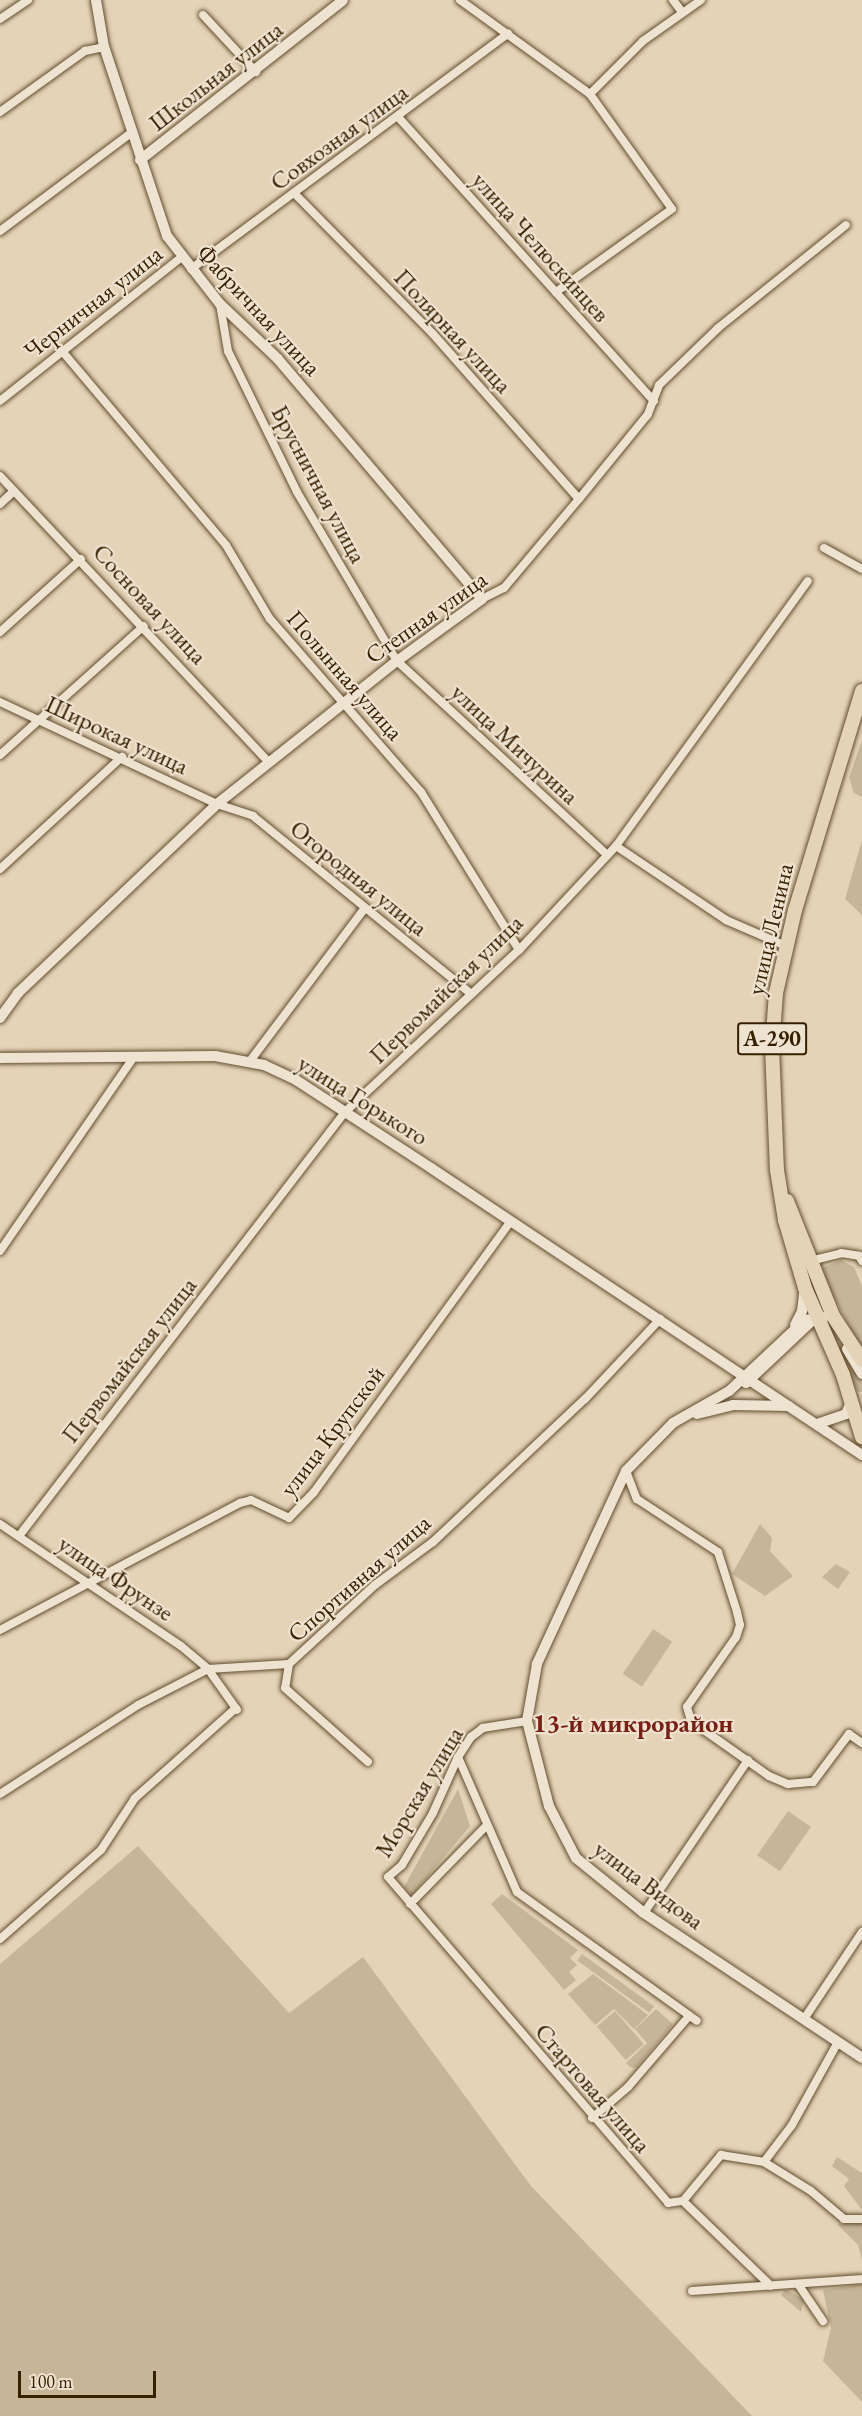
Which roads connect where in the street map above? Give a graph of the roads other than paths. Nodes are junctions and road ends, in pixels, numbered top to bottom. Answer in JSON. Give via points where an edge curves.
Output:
{"nodes":[{"id":1,"x":28,"y":0,"type":"edge"},
{"id":2,"x":96,"y":0,"type":"edge"},
{"id":3,"x":343,"y":0,"type":"edge"},
{"id":4,"x":460,"y":0,"type":"edge"},
{"id":5,"x":673,"y":0,"type":"edge"},
{"id":6,"x":701,"y":0,"type":"edge"},
{"id":7,"x":682,"y":12,"type":"junction"},
{"id":8,"x":203,"y":15,"type":"dead end"},
{"id":9,"x":0,"y":19,"type":"edge"},
{"id":10,"x":508,"y":34,"type":"junction"},
{"id":11,"x":104,"y":46,"type":"junction"},
{"id":12,"x":256,"y":72,"type":"junction"},
{"id":13,"x":590,"y":94,"type":"junction"},
{"id":14,"x":0,"y":112,"type":"edge"},
{"id":15,"x":399,"y":118,"type":"junction"},
{"id":16,"x":131,"y":133,"type":"junction"},
{"id":17,"x":140,"y":160,"type":"junction"},
{"id":18,"x":294,"y":193,"type":"junction"},
{"id":19,"x":846,"y":225,"type":"dead end"},
{"id":20,"x":0,"y":231,"type":"edge"},
{"id":21,"x":182,"y":257,"type":"junction"},
{"id":22,"x":191,"y":269,"type":"junction"},
{"id":23,"x":556,"y":292,"type":"junction"},
{"id":24,"x":220,"y":304,"type":"junction"},
{"id":25,"x":62,"y":351,"type":"junction"},
{"id":26,"x":0,"y":401,"type":"edge"},
{"id":27,"x":654,"y":401,"type":"junction"},
{"id":28,"x":0,"y":476,"type":"edge"},
{"id":29,"x":14,"y":491,"type":"junction"},
{"id":30,"x":579,"y":499,"type":"junction"},
{"id":31,"x":0,"y":504,"type":"edge"},
{"id":32,"x":824,"y":548,"type":"dead end"},
{"id":33,"x":81,"y":559,"type":"junction"},
{"id":34,"x":862,"y":569,"type":"edge"},
{"id":35,"x":808,"y":581,"type":"dead end"},
{"id":36,"x":482,"y":599,"type":"junction"},
{"id":37,"x":144,"y":626,"type":"junction"},
{"id":38,"x":0,"y":632,"type":"edge"},
{"id":39,"x":397,"y":661,"type":"junction"},
{"id":40,"x":862,"y":691,"type":"edge"},
{"id":41,"x":0,"y":702,"type":"edge"},
{"id":42,"x":344,"y":704,"type":"junction"},
{"id":43,"x":41,"y":720,"type":"junction"},
{"id":44,"x":0,"y":754,"type":"edge"},
{"id":45,"x":122,"y":757,"type":"junction"},
{"id":46,"x":268,"y":761,"type":"junction"},
{"id":47,"x":217,"y":804,"type":"junction"},
{"id":48,"x":616,"y":846,"type":"junction"},
{"id":49,"x":607,"y":855,"type":"junction"},
{"id":50,"x":0,"y":869,"type":"edge"},
{"id":51,"x":365,"y":908,"type":"junction"},
{"id":52,"x":786,"y":946,"type":"junction"},
{"id":53,"x":519,"y":950,"type":"junction"},
{"id":54,"x":471,"y":994,"type":"junction"},
{"id":55,"x":0,"y":1017,"type":"edge"},
{"id":56,"x":134,"y":1057,"type":"junction"},
{"id":57,"x":0,"y":1058,"type":"edge"},
{"id":58,"x":250,"y":1061,"type":"junction"},
{"id":59,"x":345,"y":1112,"type":"junction"},
{"id":60,"x":780,"y":1186,"type":"junction"},
{"id":61,"x":511,"y":1221,"type":"junction"},
{"id":62,"x":0,"y":1251,"type":"edge"},
{"id":63,"x":810,"y":1261,"type":"junction"},
{"id":64,"x":862,"y":1261,"type":"edge"},
{"id":65,"x":805,"y":1288,"type":"junction"},
{"id":66,"x":827,"y":1303,"type":"junction"},
{"id":67,"x":817,"y":1316,"type":"junction"},
{"id":68,"x":660,"y":1319,"type":"junction"},
{"id":69,"x":793,"y":1330,"type":"junction"},
{"id":70,"x":862,"y":1360,"type":"edge"},
{"id":71,"x":862,"y":1374,"type":"edge"},
{"id":72,"x":748,"y":1378,"type":"junction"},
{"id":73,"x":852,"y":1400,"type":"junction"},
{"id":74,"x":792,"y":1407,"type":"junction"},
{"id":75,"x":683,"y":1418,"type":"junction"},
{"id":76,"x":817,"y":1424,"type":"junction"},
{"id":77,"x":862,"y":1437,"type":"edge"},
{"id":78,"x":862,"y":1455,"type":"edge"},
{"id":79,"x":626,"y":1472,"type":"junction"},
{"id":80,"x":0,"y":1524,"type":"edge"},
{"id":81,"x":19,"y":1536,"type":"junction"},
{"id":82,"x":93,"y":1584,"type":"junction"},
{"id":83,"x":0,"y":1630,"type":"edge"},
{"id":84,"x":289,"y":1664,"type":"junction"},
{"id":85,"x":207,"y":1669,"type":"junction"},
{"id":86,"x":527,"y":1721,"type":"junction"},
{"id":87,"x":862,"y":1743,"type":"edge"},
{"id":88,"x":458,"y":1757,"type":"junction"},
{"id":89,"x":748,"y":1760,"type":"junction"},
{"id":90,"x":368,"y":1762,"type":"dead end"},
{"id":91,"x":0,"y":1794,"type":"edge"},
{"id":92,"x":487,"y":1826,"type":"junction"},
{"id":93,"x":388,"y":1877,"type":"joint"},
{"id":94,"x":410,"y":1904,"type":"junction"},
{"id":95,"x":644,"y":1913,"type":"junction"},
{"id":96,"x":862,"y":1932,"type":"edge"},
{"id":97,"x":0,"y":1939,"type":"edge"},
{"id":98,"x":689,"y":2016,"type":"junction"},
{"id":99,"x":804,"y":2019,"type":"junction"},
{"id":100,"x":697,"y":2021,"type":"dead end"},
{"id":101,"x":838,"y":2042,"type":"junction"},
{"id":102,"x":862,"y":2058,"type":"edge"},
{"id":103,"x":592,"y":2118,"type":"junction"},
{"id":104,"x":764,"y":2162,"type":"junction"},
{"id":105,"x":683,"y":2201,"type":"junction"},
{"id":106,"x":862,"y":2219,"type":"edge"},
{"id":107,"x":862,"y":2278,"type":"edge"},
{"id":108,"x":798,"y":2283,"type":"junction"},
{"id":109,"x":771,"y":2286,"type":"junction"},
{"id":110,"x":692,"y":2292,"type":"dead end"},
{"id":111,"x":823,"y":2321,"type":"dead end"}],
"edges":[{"from":1,"to":9,"type":"street"},
{"from":2,"to":11,"type":"street","name":"Фабричная улица"},
{"from":3,"to":12,"type":"street","name":"Школьная улица"},
{"from":4,"to":10,"type":"street"},
{"from":5,"to":7,"type":"street"},
{"from":6,"to":7,"type":"street"},
{"from":7,"to":13,"type":"street","via":[[643,41]]},
{"from":8,"to":12,"type":"street"},
{"from":10,"to":13,"type":"street"},
{"from":10,"to":15,"type":"street","name":"Совхозная улица"},
{"from":11,"to":14,"type":"street","via":[[85,51]]},
{"from":11,"to":16,"type":"street","name":"Фабричная улица"},
{"from":12,"to":17,"type":"street","name":"Школьная улица"},
{"from":13,"to":23,"type":"street","via":[[672,209]]},
{"from":15,"to":18,"type":"street","name":"Совхозная улица"},
{"from":15,"to":23,"type":"street","name":"улица Челюскинцев"},
{"from":16,"to":17,"type":"street","name":"Фабричная улица"},
{"from":16,"to":20,"type":"street","name":"Школьная улица"},
{"from":17,"to":21,"type":"street","name":"Фабричная улица","via":[[167,236]]},
{"from":18,"to":22,"type":"street","name":"Совхозная улица"},
{"from":18,"to":30,"type":"street","name":"Полярная улица","via":[[433,334]]},
{"from":19,"to":27,"type":"street","name":"Степная улица","via":[[718,328],[659,385]]},
{"from":21,"to":22,"type":"street","name":"Фабричная улица"},
{"from":21,"to":25,"type":"street","name":"Черничная улица"},
{"from":22,"to":24,"type":"street","name":"Фабричная улица"},
{"from":23,"to":27,"type":"street","name":"улица Челюскинцев"},
{"from":24,"to":36,"type":"street","name":"Фабричная улица","via":[[278,359]]},
{"from":24,"to":39,"type":"street","name":"Брусничная улица","via":[[228,351],[297,492]]},
{"from":25,"to":26,"type":"street","name":"Черничная улица"},
{"from":25,"to":42,"type":"street","name":"Полынная улица","via":[[226,544],[270,619]]},
{"from":27,"to":30,"type":"street","name":"Степная улица","via":[[648,414]]},
{"from":28,"to":29,"type":"street","name":"Сосновая улица"},
{"from":29,"to":31,"type":"street"},
{"from":29,"to":33,"type":"street","name":"Сосновая улица"},
{"from":30,"to":36,"type":"street","name":"Степная улица","via":[[504,588]]},
{"from":32,"to":34,"type":"street"},
{"from":33,"to":37,"type":"street","name":"Сосновая улица"},
{"from":33,"to":38,"type":"street"},
{"from":35,"to":48,"type":"street","name":"Первомайская улица"},
{"from":36,"to":39,"type":"street","name":"Степная улица"},
{"from":37,"to":43,"type":"street"},
{"from":37,"to":46,"type":"street","name":"Сосновая улица"},
{"from":39,"to":42,"type":"street","name":"Степная улица"},
{"from":39,"to":49,"type":"street","name":"улица Мичурина"},
{"from":40,"to":52,"type":"highway","name":"улица Ленина","number":"А-290"},
{"from":41,"to":43,"type":"street","name":"Широкая улица"},
{"from":42,"to":46,"type":"street","name":"Степная улица"},
{"from":42,"to":53,"type":"street","name":"Полынная улица","via":[[421,792]]},
{"from":43,"to":44,"type":"street"},
{"from":43,"to":45,"type":"street","name":"Широкая улица"},
{"from":45,"to":47,"type":"street","name":"Широкая улица"},
{"from":45,"to":50,"type":"street"},
{"from":46,"to":47,"type":"street","name":"Степная улица"},
{"from":47,"to":51,"type":"street","name":"Огородняя улица","via":[[253,816]]},
{"from":47,"to":55,"type":"street","name":"Степная улица","via":[[25,985]]},
{"from":48,"to":49,"type":"street","name":"Первомайская улица"},
{"from":48,"to":52,"type":"street","via":[[726,920]]},
{"from":49,"to":53,"type":"street","name":"Первомайская улица"},
{"from":51,"to":54,"type":"street","name":"Огородняя улица"},
{"from":51,"to":58,"type":"street"},
{"from":52,"to":60,"type":"highway","name":"улица Ленина","number":"А-290","via":[[776,993],[772,1047]]},
{"from":53,"to":54,"type":"street","name":"Первомайская улица"},
{"from":54,"to":59,"type":"street","name":"Первомайская улица"},
{"from":56,"to":57,"type":"street","name":"улица Горького"},
{"from":56,"to":58,"type":"street","name":"улица Горького","via":[[216,1056]]},
{"from":56,"to":62,"type":"street"},
{"from":58,"to":59,"type":"street","name":"улица Горького","via":[[296,1080]]},
{"from":59,"to":61,"type":"street","name":"улица Горького"},
{"from":59,"to":81,"type":"street","name":"Первомайская улица"},
{"from":60,"to":63,"type":"highway","number":"А-290"},
{"from":60,"to":65,"type":"highway","number":"А-290","via":[[785,1220]]},
{"from":61,"to":68,"type":"street","name":"улица Горького"},
{"from":61,"to":82,"type":"street","name":"улица Крупской","via":[[314,1492],[289,1518],[251,1500],[240,1503]]},
{"from":63,"to":64,"type":"street","via":[[841,1253],[859,1256]]},
{"from":63,"to":66,"type":"highway","number":"А-290"},
{"from":65,"to":67,"type":"highway","number":"А-290"},
{"from":65,"to":69,"type":"street","via":[[802,1311]]},
{"from":66,"to":67,"type":"street"},
{"from":66,"to":70,"type":"highway","number":"А-290"},
{"from":67,"to":69,"type":"street"},
{"from":67,"to":71,"type":"street","via":[[825,1317],[834,1326]]},
{"from":67,"to":72,"type":"street"},
{"from":67,"to":73,"type":"highway","number":"А-290"},
{"from":68,"to":72,"type":"street","name":"улица Горького"},
{"from":68,"to":84,"type":"street","name":"Спортивная улица","via":[[585,1400],[407,1564],[375,1585]]},
{"from":69,"to":72,"type":"street"},
{"from":72,"to":74,"type":"street"},
{"from":72,"to":75,"type":"street","name":"улица Видова"},
{"from":73,"to":76,"type":"street","via":[[846,1414]]},
{"from":73,"to":77,"type":"highway","number":"А-290"},
{"from":74,"to":75,"type":"street","via":[[733,1405]]},
{"from":74,"to":76,"type":"street"},
{"from":75,"to":79,"type":"street","name":"улица Видова","via":[[659,1435]]},
{"from":76,"to":78,"type":"street"},
{"from":79,"to":86,"type":"street","name":"улица Видова","via":[[537,1664]]},
{"from":79,"to":89,"type":"street","via":[[637,1499],[718,1552],[740,1625],[687,1707],[691,1721]]},
{"from":80,"to":81,"type":"street","name":"улица Фрунзе"},
{"from":81,"to":82,"type":"street","name":"улица Фрунзе"},
{"from":82,"to":83,"type":"street","name":"улица Крупской"},
{"from":82,"to":85,"type":"street","name":"улица Фрунзе"},
{"from":84,"to":85,"type":"street","name":"Спортивная улица"},
{"from":84,"to":90,"type":"street","via":[[285,1688]]},
{"from":85,"to":91,"type":"street","name":"Спортивная улица","via":[[138,1705]]},
{"from":85,"to":97,"type":"street","name":"улица Фрунзе","via":[[237,1710],[135,1798],[101,1850]]},
{"from":86,"to":88,"type":"street","name":"Морская улица","via":[[483,1728]]},
{"from":86,"to":95,"type":"street","name":"улица Видова","via":[[549,1806],[576,1858]]},
{"from":87,"to":89,"type":"street","via":[[849,1734],[813,1782],[801,1785],[778,1781]]},
{"from":88,"to":92,"type":"street"},
{"from":88,"to":93,"type":"street","name":"Морская улица","via":[[433,1813],[402,1865]]},
{"from":89,"to":95,"type":"street"},
{"from":92,"to":94,"type":"street"},
{"from":92,"to":98,"type":"street","via":[[517,1892]]},
{"from":93,"to":94,"type":"street","name":"Стартовая улица"},
{"from":94,"to":103,"type":"street","name":"Стартовая улица"},
{"from":95,"to":99,"type":"street","name":"улица Видова"},
{"from":96,"to":99,"type":"street"},
{"from":98,"to":100,"type":"street"},
{"from":98,"to":103,"type":"street","via":[[628,2087]]},
{"from":99,"to":101,"type":"street","name":"улица Видова"},
{"from":101,"to":102,"type":"street","name":"улица Видова"},
{"from":101,"to":104,"type":"street","via":[[792,2125]]},
{"from":103,"to":105,"type":"street","name":"Стартовая улица","via":[[668,2203]]},
{"from":104,"to":105,"type":"street","via":[[721,2155]]},
{"from":104,"to":106,"type":"street","via":[[810,2191],[844,2219]]},
{"from":105,"to":109,"type":"street","name":"Стартовая улица"},
{"from":107,"to":108,"type":"street"},
{"from":108,"to":109,"type":"street"},
{"from":108,"to":111,"type":"street"},
{"from":109,"to":110,"type":"street"}]}
